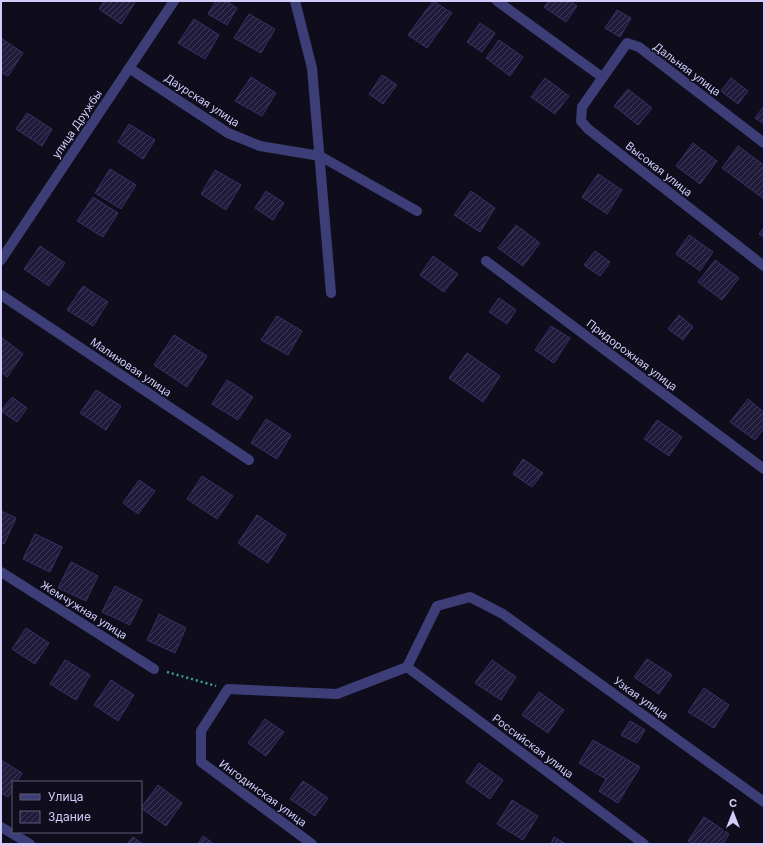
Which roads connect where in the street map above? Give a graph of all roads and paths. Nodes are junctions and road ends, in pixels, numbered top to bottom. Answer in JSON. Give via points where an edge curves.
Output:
{"nodes":[{"id":1,"x":174,"y":1,"type":"edge"},
{"id":2,"x":295,"y":1,"type":"edge"},
{"id":3,"x":497,"y":1,"type":"edge"},
{"id":4,"x":129,"y":68,"type":"junction"},
{"id":5,"x":602,"y":77,"type":"junction"},
{"id":6,"x":764,"y":143,"type":"edge"},
{"id":7,"x":320,"y":156,"type":"junction"},
{"id":8,"x":417,"y":211,"type":"dead end"},
{"id":9,"x":1,"y":260,"type":"edge"},
{"id":10,"x":486,"y":261,"type":"dead end"},
{"id":11,"x":764,"y":266,"type":"edge"},
{"id":12,"x":331,"y":293,"type":"dead end"},
{"id":13,"x":1,"y":295,"type":"edge"},
{"id":14,"x":249,"y":460,"type":"dead end"},
{"id":15,"x":764,"y":468,"type":"edge"},
{"id":16,"x":1,"y":572,"type":"edge"},
{"id":17,"x":407,"y":668,"type":"junction"},
{"id":18,"x":154,"y":669,"type":"joint"},
{"id":19,"x":228,"y":689,"type":"junction"},
{"id":20,"x":764,"y":802,"type":"edge"},
{"id":21,"x":1,"y":827,"type":"edge"},
{"id":22,"x":30,"y":844,"type":"edge"},
{"id":23,"x":312,"y":844,"type":"edge"},
{"id":24,"x":644,"y":844,"type":"edge"}],
"edges":[{"from":1,"to":4,"type":"street","name":"улица Дружбы"},
{"from":2,"to":7,"type":"street","via":[[312,68]]},
{"from":3,"to":5,"type":"street"},
{"from":4,"to":7,"type":"street","name":"Даурская улица","via":[[228,133],[260,146]]},
{"from":4,"to":9,"type":"street","name":"улица Дружбы"},
{"from":5,"to":6,"type":"street","name":"Дальняя улица","via":[[627,44],[638,46]]},
{"from":5,"to":11,"type":"street","name":"Высокая улица","via":[[582,107],[581,121]]},
{"from":7,"to":8,"type":"street","name":"Даурская улица"},
{"from":7,"to":12,"type":"street"},
{"from":10,"to":15,"type":"street","name":"Придорожная улица"},
{"from":13,"to":14,"type":"street","name":"Малиновая улица"},
{"from":16,"to":18,"type":"street","name":"Жемчужная улица"},
{"from":17,"to":19,"type":"street","via":[[337,694]]},
{"from":17,"to":20,"type":"street","name":"Узкая улица","via":[[437,606],[470,597],[503,614]]},
{"from":17,"to":24,"type":"street","name":"Российская улица"},
{"from":18,"to":19,"type":"path"},
{"from":19,"to":23,"type":"street","name":"Ингодинская улица","via":[[201,731],[201,762]]},
{"from":21,"to":22,"type":"street"}]}
